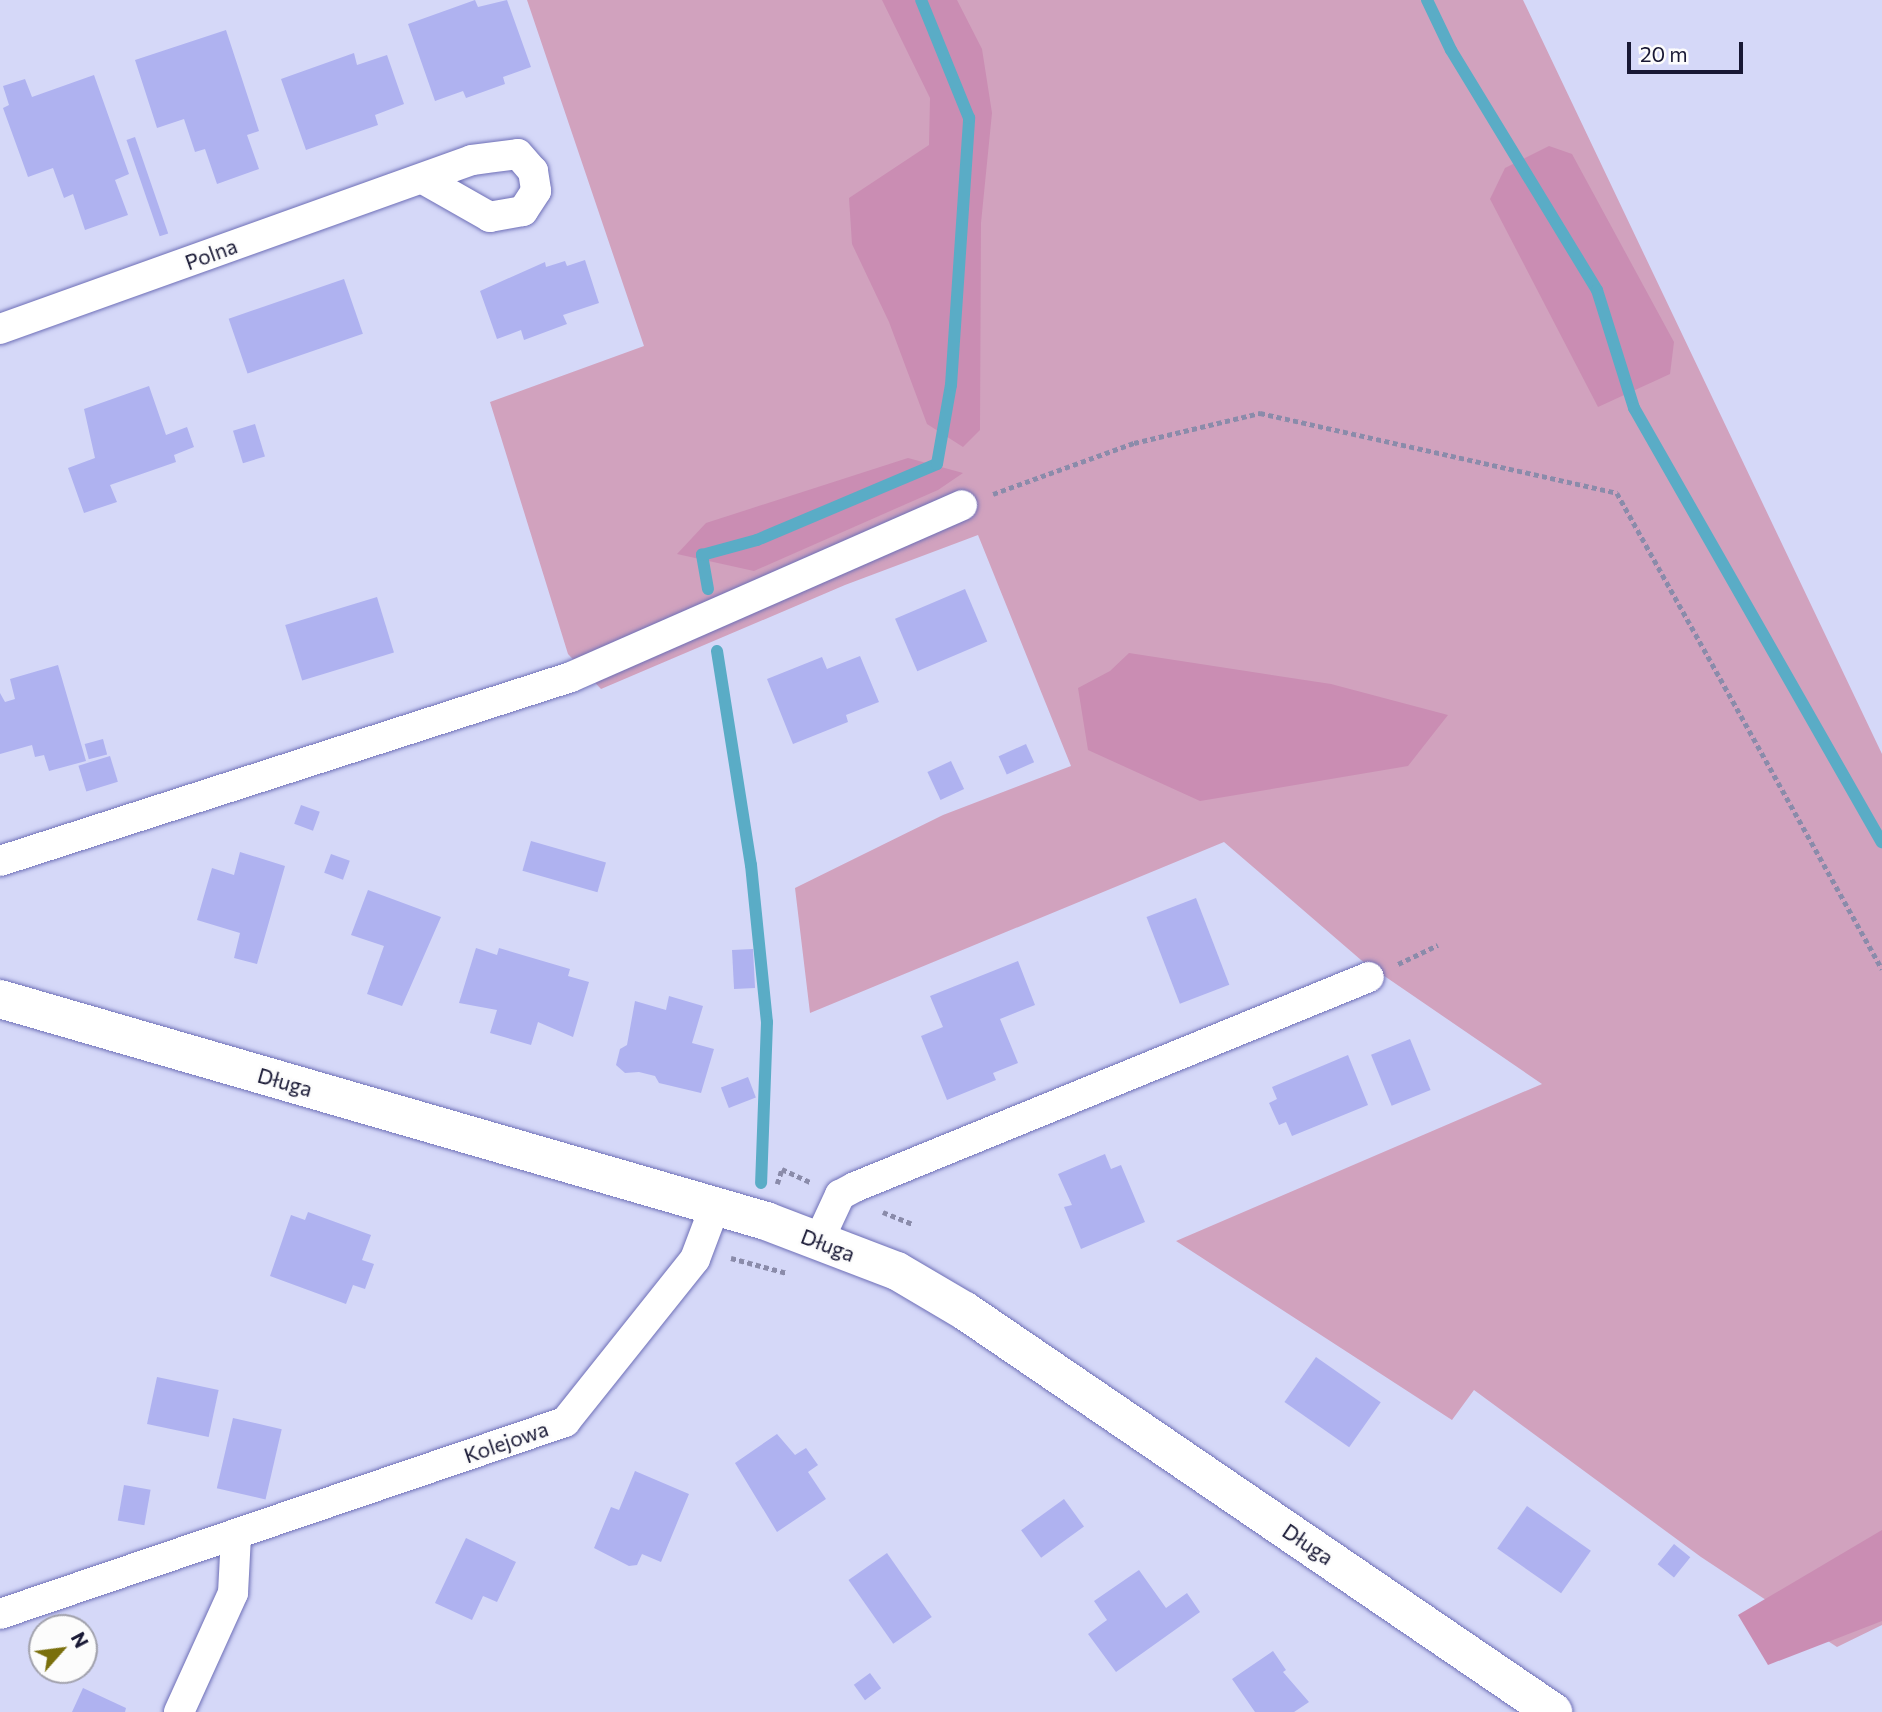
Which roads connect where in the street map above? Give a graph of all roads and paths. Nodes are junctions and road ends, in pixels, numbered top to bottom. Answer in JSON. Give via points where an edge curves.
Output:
{"nodes":[{"id":1,"x":423,"y":179,"type":"dead end"},
{"id":2,"x":0,"y":329,"type":"edge"},
{"id":3,"x":962,"y":505,"type":"joint"},
{"id":4,"x":0,"y":861,"type":"edge"},
{"id":5,"x":1438,"y":944,"type":"dead end"},
{"id":6,"x":1882,"y":969,"type":"edge"},
{"id":7,"x":1368,"y":977,"type":"joint"},
{"id":8,"x":0,"y":999,"type":"edge"},
{"id":9,"x":715,"y":1206,"type":"junction"},
{"id":10,"x":819,"y":1240,"type":"junction"},
{"id":11,"x":700,"y":1247,"type":"junction"},
{"id":12,"x":798,"y":1275,"type":"dead end"},
{"id":13,"x":236,"y":1536,"type":"junction"},
{"id":14,"x":0,"y":1614,"type":"edge"},
{"id":15,"x":178,"y":1712,"type":"edge"},
{"id":16,"x":1553,"y":1712,"type":"edge"}],
"edges":[{"from":1,"to":2,"type":"street","name":"Polna"},
{"from":3,"to":4,"type":"street","via":[[571,677]]},
{"from":3,"to":6,"type":"path","via":[[1134,443],[1260,414],[1617,493]]},
{"from":5,"to":7,"type":"path"},
{"from":7,"to":10,"type":"street","via":[[855,1187],[839,1195]]},
{"from":8,"to":9,"type":"street","name":"Długa"},
{"from":9,"to":10,"type":"street","name":"Długa"},
{"from":9,"to":11,"type":"street","name":"Kolejowa"},
{"from":10,"to":16,"type":"street","name":"Długa","via":[[897,1271],[965,1311]]},
{"from":11,"to":12,"type":"path"},
{"from":11,"to":13,"type":"street","name":"Kolejowa","via":[[565,1422]]},
{"from":13,"to":14,"type":"street","name":"Kolejowa"},
{"from":13,"to":15,"type":"street","via":[[233,1593]]}]}
